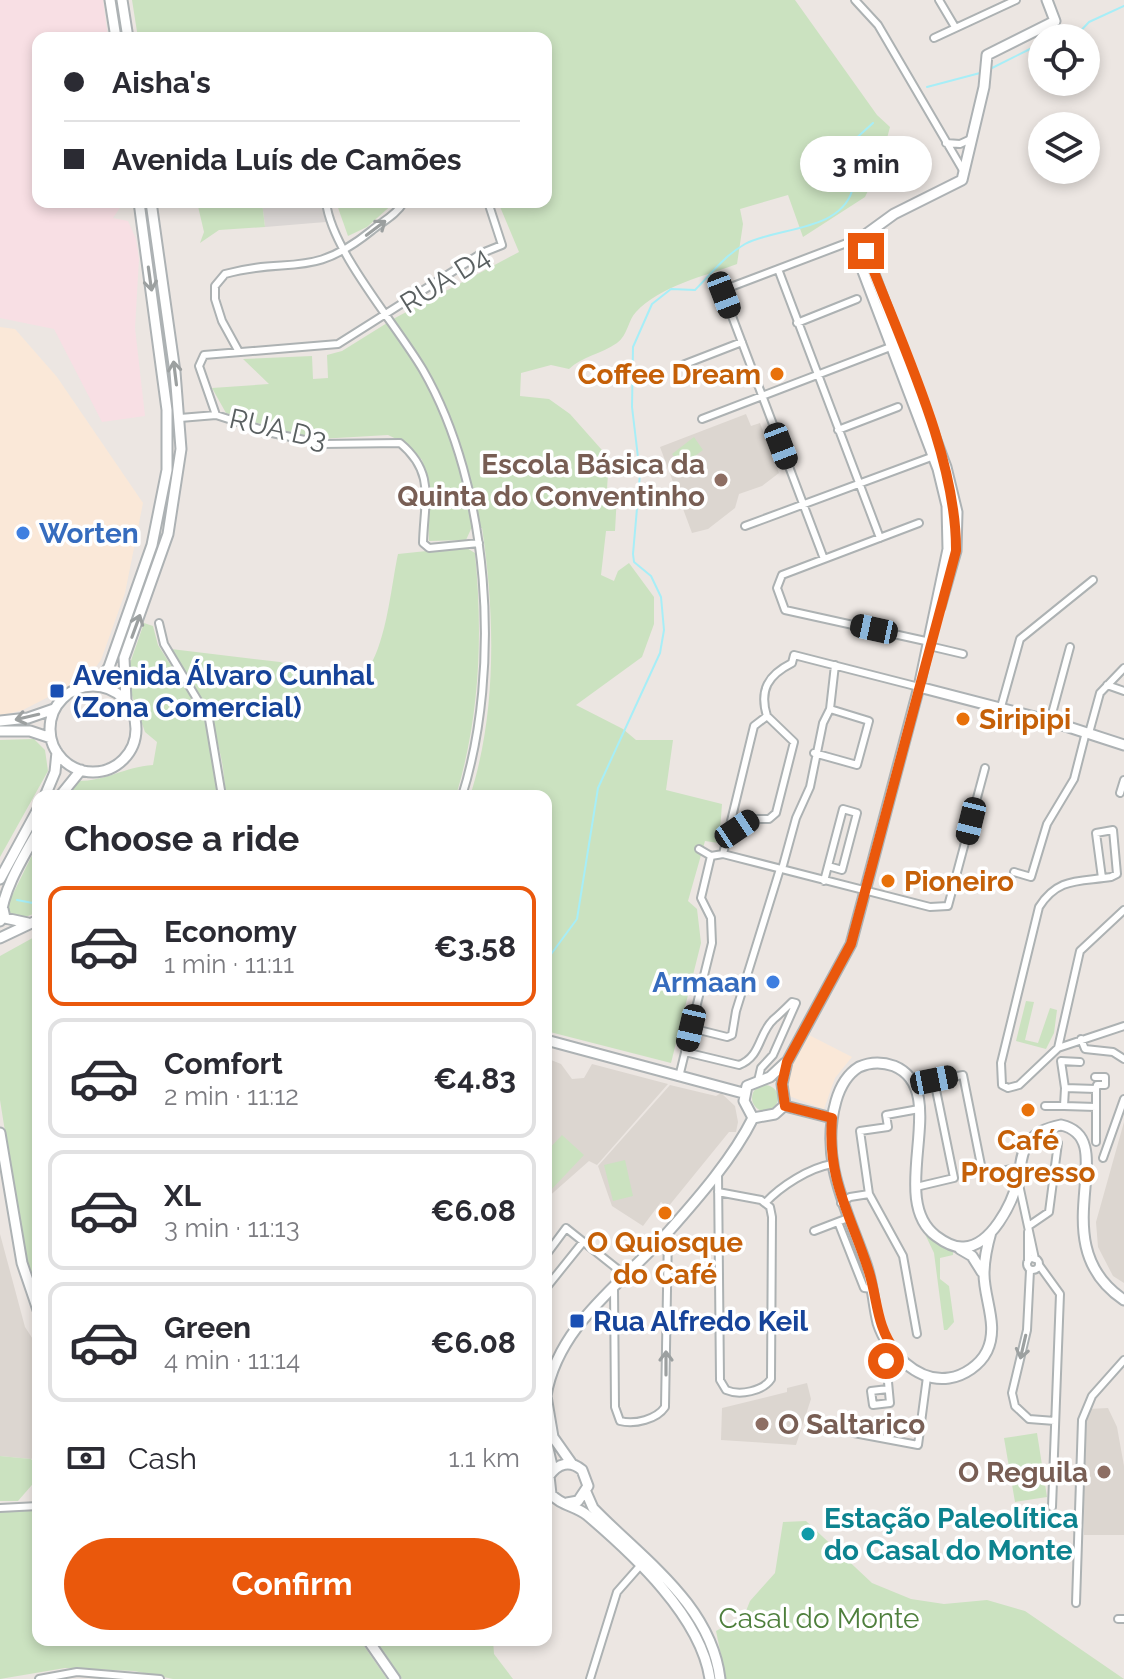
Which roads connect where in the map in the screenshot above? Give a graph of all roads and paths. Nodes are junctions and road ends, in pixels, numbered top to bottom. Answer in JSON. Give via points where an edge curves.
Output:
{"nodes":[{"id":1,"x":110,"y":0,"type":"edge"},
{"id":2,"x":122,"y":0,"type":"edge"},
{"id":3,"x":855,"y":0,"type":"edge"},
{"id":4,"x":939,"y":0,"type":"edge"},
{"id":5,"x":1016,"y":0,"type":"edge"},
{"id":6,"x":1047,"y":0,"type":"edge"},
{"id":7,"x":955,"y":27,"type":"junction"},
{"id":8,"x":115,"y":32,"type":"edge"},
{"id":9,"x":127,"y":32,"type":"edge"},
{"id":10,"x":934,"y":38,"type":"dead end"},
{"id":11,"x":971,"y":139,"type":"junction"},
{"id":12,"x":946,"y":143,"type":"junction"},
{"id":13,"x":965,"y":173,"type":"junction"},
{"id":14,"x":140,"y":208,"type":"edge"},
{"id":15,"x":152,"y":208,"type":"edge"},
{"id":16,"x":328,"y":208,"type":"edge"},
{"id":17,"x":400,"y":208,"type":"edge"},
{"id":18,"x":490,"y":208,"type":"edge"},
{"id":19,"x":857,"y":241,"type":"junction"},
{"id":20,"x":345,"y":251,"type":"junction"},
{"id":21,"x":778,"y":269,"type":"junction"},
{"id":22,"x":857,"y":299,"type":"dead end"},
{"id":23,"x":388,"y":315,"type":"junction"},
{"id":24,"x":797,"y":323,"type":"junction"},
{"id":25,"x":742,"y":342,"type":"junction"},
{"id":26,"x":896,"y":345,"type":"junction"},
{"id":27,"x":239,"y":352,"type":"junction"},
{"id":28,"x":680,"y":366,"type":"dead end"},
{"id":29,"x":817,"y":375,"type":"junction"},
{"id":30,"x":762,"y":396,"type":"junction"},
{"id":31,"x":898,"y":407,"type":"dead end"},
{"id":32,"x":216,"y":415,"type":"junction"},
{"id":33,"x":180,"y":418,"type":"junction"},
{"id":34,"x":702,"y":419,"type":"dead end"},
{"id":35,"x":838,"y":430,"type":"junction"},
{"id":36,"x":937,"y":455,"type":"junction"},
{"id":37,"x":859,"y":484,"type":"junction"},
{"id":38,"x":803,"y":504,"type":"junction"},
{"id":39,"x":919,"y":523,"type":"dead end"},
{"id":40,"x":745,"y":526,"type":"dead end"},
{"id":41,"x":880,"y":538,"type":"junction"},
{"id":42,"x":479,"y":543,"type":"junction"},
{"id":43,"x":824,"y":559,"type":"junction"},
{"id":44,"x":1093,"y":580,"type":"dead end"},
{"id":45,"x":159,"y":623,"type":"dead end"},
{"id":46,"x":929,"y":644,"type":"junction"},
{"id":47,"x":1070,"y":647,"type":"dead end"},
{"id":48,"x":963,"y":654,"type":"dead end"},
{"id":49,"x":835,"y":665,"type":"junction"},
{"id":50,"x":1124,"y":668,"type":"edge"},
{"id":51,"x":1107,"y":685,"type":"junction"},
{"id":52,"x":96,"y":686,"type":"junction"},
{"id":53,"x":919,"y":687,"type":"junction"},
{"id":54,"x":1124,"y":691,"type":"edge"},
{"id":55,"x":126,"y":701,"type":"junction"},
{"id":56,"x":1001,"y":707,"type":"junction"},
{"id":57,"x":54,"y":709,"type":"junction"},
{"id":58,"x":830,"y":709,"type":"junction"},
{"id":59,"x":767,"y":716,"type":"junction"},
{"id":60,"x":0,"y":721,"type":"edge"},
{"id":61,"x":1050,"y":721,"type":"junction"},
{"id":62,"x":0,"y":731,"type":"edge"},
{"id":63,"x":1087,"y":733,"type":"junction"},
{"id":64,"x":51,"y":738,"type":"junction"},
{"id":65,"x":1124,"y":745,"type":"edge"},
{"id":66,"x":57,"y":752,"type":"junction"},
{"id":67,"x":814,"y":753,"type":"junction"},
{"id":68,"x":985,"y":768,"type":"dead end"},
{"id":69,"x":81,"y":770,"type":"junction"},
{"id":70,"x":1124,"y":780,"type":"edge"},
{"id":71,"x":48,"y":790,"type":"edge"},
{"id":72,"x":65,"y":790,"type":"edge"},
{"id":73,"x":221,"y":790,"type":"edge"},
{"id":74,"x":464,"y":790,"type":"edge"},
{"id":75,"x":1120,"y":793,"type":"dead end"},
{"id":76,"x":32,"y":820,"type":"edge"},
{"id":77,"x":727,"y":838,"type":"junction"},
{"id":78,"x":32,"y":844,"type":"edge"},
{"id":79,"x":699,"y":849,"type":"dead end"},
{"id":80,"x":723,"y":854,"type":"junction"},
{"id":81,"x":711,"y":856,"type":"junction"},
{"id":82,"x":828,"y":866,"type":"junction"},
{"id":83,"x":781,"y":869,"type":"junction"},
{"id":84,"x":1014,"y":872,"type":"dead end"},
{"id":85,"x":1102,"y":878,"type":"junction"},
{"id":86,"x":0,"y":879,"type":"edge"},
{"id":87,"x":824,"y":881,"type":"junction"},
{"id":88,"x":866,"y":892,"type":"junction"},
{"id":89,"x":2,"y":906,"type":"edge"},
{"id":90,"x":1124,"y":910,"type":"edge"},
{"id":91,"x":0,"y":921,"type":"edge"},
{"id":92,"x":32,"y":922,"type":"edge"},
{"id":93,"x":32,"y":922,"type":"edge"},
{"id":94,"x":0,"y":938,"type":"edge"},
{"id":95,"x":1124,"y":1026,"type":"edge"},
{"id":96,"x":691,"y":1028,"type":"junction"},
{"id":97,"x":1081,"y":1039,"type":"junction"},
{"id":98,"x":552,"y":1042,"type":"edge"},
{"id":99,"x":1058,"y":1048,"type":"junction"},
{"id":100,"x":685,"y":1052,"type":"junction"},
{"id":101,"x":1124,"y":1059,"type":"edge"},
{"id":102,"x":787,"y":1062,"type":"junction"},
{"id":103,"x":1080,"y":1062,"type":"dead end"},
{"id":104,"x":679,"y":1077,"type":"junction"},
{"id":105,"x":770,"y":1077,"type":"junction"},
{"id":106,"x":1095,"y":1077,"type":"dead end"},
{"id":107,"x":758,"y":1082,"type":"junction"},
{"id":108,"x":782,"y":1084,"type":"junction"},
{"id":109,"x":1065,"y":1088,"type":"junction"},
{"id":110,"x":1096,"y":1089,"type":"junction"},
{"id":111,"x":743,"y":1093,"type":"junction"},
{"id":112,"x":1124,"y":1099,"type":"edge"},
{"id":113,"x":785,"y":1106,"type":"junction"},
{"id":114,"x":1045,"y":1106,"type":"dead end"},
{"id":115,"x":1064,"y":1106,"type":"junction"},
{"id":116,"x":1096,"y":1107,"type":"junction"},
{"id":117,"x":919,"y":1109,"type":"junction"},
{"id":118,"x":753,"y":1118,"type":"junction"},
{"id":119,"x":832,"y":1118,"type":"junction"},
{"id":120,"x":0,"y":1133,"type":"edge"},
{"id":121,"x":1096,"y":1142,"type":"junction"},
{"id":122,"x":1058,"y":1143,"type":"dead end"},
{"id":123,"x":1103,"y":1158,"type":"junction"},
{"id":124,"x":832,"y":1164,"type":"junction"},
{"id":125,"x":1021,"y":1167,"type":"junction"},
{"id":126,"x":718,"y":1170,"type":"junction"},
{"id":127,"x":1103,"y":1173,"type":"dead end"},
{"id":128,"x":1018,"y":1180,"type":"junction"},
{"id":129,"x":916,"y":1187,"type":"junction"},
{"id":130,"x":1098,"y":1191,"type":"dead end"},
{"id":131,"x":718,"y":1192,"type":"junction"},
{"id":132,"x":869,"y":1194,"type":"junction"},
{"id":133,"x":765,"y":1203,"type":"junction"},
{"id":134,"x":841,"y":1203,"type":"junction"},
{"id":135,"x":843,"y":1220,"type":"junction"},
{"id":136,"x":1030,"y":1225,"type":"junction"},
{"id":137,"x":814,"y":1231,"type":"dead end"},
{"id":138,"x":668,"y":1232,"type":"junction"},
{"id":139,"x":991,"y":1232,"type":"junction"},
{"id":140,"x":583,"y":1242,"type":"junction"},
{"id":141,"x":552,"y":1247,"type":"edge"},
{"id":142,"x":956,"y":1247,"type":"junction"},
{"id":143,"x":1034,"y":1262,"type":"junction"},
{"id":144,"x":625,"y":1275,"type":"junction"},
{"id":145,"x":983,"y":1275,"type":"junction"},
{"id":146,"x":552,"y":1281,"type":"edge"},
{"id":147,"x":614,"y":1287,"type":"junction"},
{"id":148,"x":32,"y":1290,"type":"edge"},
{"id":149,"x":1124,"y":1300,"type":"edge"},
{"id":150,"x":917,"y":1334,"type":"dead end"},
{"id":151,"x":896,"y":1352,"type":"junction"},
{"id":152,"x":1124,"y":1360,"type":"edge"},
{"id":153,"x":552,"y":1369,"type":"edge"},
{"id":154,"x":927,"y":1377,"type":"junction"},
{"id":155,"x":888,"y":1389,"type":"dead end"},
{"id":156,"x":1055,"y":1421,"type":"junction"},
{"id":157,"x":552,"y":1431,"type":"edge"},
{"id":158,"x":854,"y":1433,"type":"dead end"},
{"id":159,"x":572,"y":1464,"type":"junction"},
{"id":160,"x":552,"y":1473,"type":"edge"},
{"id":161,"x":552,"y":1492,"type":"edge"},
{"id":162,"x":586,"y":1492,"type":"junction"},
{"id":163,"x":552,"y":1501,"type":"edge"},
{"id":164,"x":564,"y":1503,"type":"junction"},
{"id":165,"x":32,"y":1506,"type":"edge"},
{"id":166,"x":1052,"y":1507,"type":"dead end"},
{"id":167,"x":0,"y":1508,"type":"edge"},
{"id":168,"x":639,"y":1567,"type":"junction"},
{"id":169,"x":1076,"y":1603,"type":"dead end"},
{"id":170,"x":372,"y":1646,"type":"edge"},
{"id":171,"x":39,"y":1679,"type":"edge"},
{"id":172,"x":160,"y":1679,"type":"edge"},
{"id":173,"x":395,"y":1679,"type":"edge"},
{"id":174,"x":590,"y":1679,"type":"edge"},
{"id":175,"x":710,"y":1679,"type":"edge"},
{"id":176,"x":720,"y":1679,"type":"edge"}],
"edges":[{"from":1,"to":8,"type":"street"},
{"from":2,"to":9,"type":"street"},
{"from":3,"to":12,"type":"street","via":[[878,25]]},
{"from":4,"to":7,"type":"street"},
{"from":5,"to":7,"type":"street"},
{"from":6,"to":11,"type":"street","via":[[1055,21],[991,51]]},
{"from":7,"to":10,"type":"street"},
{"from":11,"to":12,"type":"street"},
{"from":11,"to":13,"type":"street"},
{"from":12,"to":13,"type":"street"},
{"from":13,"to":19,"type":"street","via":[[958,183],[894,214]]},
{"from":14,"to":52,"type":"street","one_way":true,"via":[[167,410],[167,470],[152,545],[109,667]]},
{"from":33,"to":15,"type":"street","one_way":true},
{"from":16,"to":20,"type":"street"},
{"from":20,"to":17,"type":"street","one_way":true},
{"from":18,"to":23,"type":"street","name":"RUA D4","via":[[502,245]]},
{"from":19,"to":21,"type":"street"},
{"from":19,"to":26,"type":"street"},
{"from":20,"to":23,"type":"street"},
{"from":20,"to":27,"type":"street","via":[[310,265],[225,274],[215,286],[215,299]]},
{"from":21,"to":24,"type":"street"},
{"from":21,"to":25,"type":"street","via":[[728,288],[724,295]]},
{"from":22,"to":24,"type":"street"},
{"from":23,"to":27,"type":"street","name":"RUA D4","via":[[338,344]]},
{"from":23,"to":42,"type":"street","via":[[446,417]]},
{"from":24,"to":29,"type":"street"},
{"from":25,"to":28,"type":"street"},
{"from":25,"to":30,"type":"street"},
{"from":26,"to":29,"type":"street"},
{"from":26,"to":36,"type":"street"},
{"from":27,"to":32,"type":"street","name":"RUA D4","via":[[207,354],[199,362]]},
{"from":29,"to":30,"type":"street"},
{"from":29,"to":35,"type":"street"},
{"from":30,"to":34,"type":"street"},
{"from":30,"to":38,"type":"street"},
{"from":31,"to":35,"type":"street"},
{"from":32,"to":33,"type":"street","name":"RUA D3"},
{"from":32,"to":42,"type":"street","name":"RUA D3","via":[[310,442],[400,443],[422,467],[423,543],[429,548]]},
{"from":55,"to":33,"type":"street","one_way":true,"via":[[124,658],[175,503]]},
{"from":35,"to":37,"type":"street"},
{"from":36,"to":37,"type":"street"},
{"from":36,"to":46,"type":"street","via":[[947,506],[948,549]]},
{"from":37,"to":38,"type":"street"},
{"from":37,"to":41,"type":"street"},
{"from":38,"to":40,"type":"street"},
{"from":38,"to":43,"type":"street"},
{"from":39,"to":41,"type":"street"},
{"from":41,"to":43,"type":"street"},
{"from":42,"to":74,"type":"street","via":[[485,664]]},
{"from":43,"to":46,"type":"street","via":[[777,581],[785,610]]},
{"from":44,"to":56,"type":"street","via":[[1020,639]]},
{"from":45,"to":73,"type":"street","via":[[164,644],[209,719]]},
{"from":46,"to":48,"type":"street"},
{"from":46,"to":53,"type":"street"},
{"from":47,"to":61,"type":"street"},
{"from":49,"to":53,"type":"street"},
{"from":49,"to":58,"type":"street"},
{"from":49,"to":59,"type":"street","via":[[794,655],[765,688]]},
{"from":50,"to":51,"type":"street"},
{"from":51,"to":54,"type":"street"},
{"from":51,"to":63,"type":"street"},
{"from":52,"to":55,"type":"street"},
{"from":52,"to":57,"type":"street","via":[[72,691]]},
{"from":53,"to":56,"type":"street"},
{"from":53,"to":88,"type":"street"},
{"from":55,"to":69,"type":"street","via":[[136,729],[131,748],[110,768]]},
{"from":56,"to":61,"type":"street"},
{"from":57,"to":60,"type":"street","one_way":true},
{"from":57,"to":64,"type":"street"},
{"from":58,"to":67,"type":"street"},
{"from":58,"to":67,"type":"street","via":[[869,721],[857,765]]},
{"from":59,"to":77,"type":"street","via":[[754,726]]},
{"from":59,"to":77,"type":"street","via":[[794,742],[776,813],[769,819],[753,819]]},
{"from":61,"to":63,"type":"street"},
{"from":62,"to":64,"type":"street","via":[[30,731]]},
{"from":63,"to":65,"type":"street"},
{"from":63,"to":84,"type":"street","via":[[1074,779],[1047,824],[1031,877]]},
{"from":64,"to":66,"type":"street"},
{"from":66,"to":69,"type":"street"},
{"from":66,"to":71,"type":"street"},
{"from":67,"to":83,"type":"street","via":[[810,787]]},
{"from":68,"to":88,"type":"street","via":[[948,906],[930,907]]},
{"from":69,"to":72,"type":"street"},
{"from":70,"to":75,"type":"street"},
{"from":76,"to":86,"type":"street"},
{"from":77,"to":80,"type":"street"},
{"from":78,"to":89,"type":"street"},
{"from":79,"to":81,"type":"street"},
{"from":80,"to":81,"type":"street"},
{"from":80,"to":83,"type":"street"},
{"from":81,"to":96,"type":"street","via":[[701,898],[711,918],[712,943]]},
{"from":82,"to":82,"type":"street","via":[[842,870],[857,813],[843,809]]},
{"from":82,"to":87,"type":"street"},
{"from":83,"to":87,"type":"street"},
{"from":83,"to":96,"type":"street","via":[[732,1035]]},
{"from":85,"to":85,"type":"street","via":[[1117,874],[1119,867],[1113,830],[1096,833]]},
{"from":85,"to":99,"type":"street","via":[[1053,888],[1039,907],[1001,1063],[1002,1085],[1019,1085]]},
{"from":87,"to":88,"type":"street"},
{"from":88,"to":102,"type":"street","via":[[851,944]]},
{"from":89,"to":91,"type":"street"},
{"from":89,"to":92,"type":"street","via":[[5,918]]},
{"from":90,"to":99,"type":"street","via":[[1080,951]]},
{"from":93,"to":94,"type":"street"},
{"from":95,"to":97,"type":"street"},
{"from":96,"to":100,"type":"street"},
{"from":97,"to":99,"type":"street"},
{"from":97,"to":101,"type":"street","via":[[1085,1049],[1113,1052]]},
{"from":98,"to":104,"type":"street"},
{"from":100,"to":104,"type":"street"},
{"from":100,"to":107,"type":"street","via":[[739,1065],[758,1051],[773,1020],[796,1003]]},
{"from":102,"to":105,"type":"street"},
{"from":102,"to":108,"type":"street"},
{"from":103,"to":109,"type":"street","via":[[1061,1061]]},
{"from":104,"to":111,"type":"street"},
{"from":105,"to":107,"type":"street"},
{"from":105,"to":108,"type":"street"},
{"from":106,"to":110,"type":"street","via":[[1105,1077],[1105,1085]]},
{"from":107,"to":111,"type":"street"},
{"from":108,"to":113,"type":"street"},
{"from":109,"to":110,"type":"street"},
{"from":109,"to":115,"type":"street"},
{"from":110,"to":116,"type":"street"},
{"from":111,"to":118,"type":"street"},
{"from":112,"to":123,"type":"street"},
{"from":113,"to":118,"type":"street"},
{"from":113,"to":119,"type":"street"},
{"from":114,"to":115,"type":"street"},
{"from":115,"to":116,"type":"street"},
{"from":116,"to":121,"type":"street"},
{"from":117,"to":119,"type":"street","via":[[909,1076],[891,1065],[871,1063],[848,1076]]},
{"from":117,"to":129,"type":"street"},
{"from":117,"to":132,"type":"street","via":[[886,1115],[888,1127],[860,1131]]},
{"from":118,"to":126,"type":"street"},
{"from":119,"to":124,"type":"street"},
{"from":120,"to":148,"type":"street"},
{"from":121,"to":123,"type":"street"},
{"from":121,"to":125,"type":"street","via":[[1081,1130],[1052,1126],[1025,1147]]},
{"from":122,"to":136,"type":"street","via":[[1049,1212]]},
{"from":123,"to":127,"type":"street"},
{"from":124,"to":133,"type":"street","via":[[781,1188]]},
{"from":124,"to":134,"type":"street"},
{"from":125,"to":128,"type":"street"},
{"from":125,"to":129,"type":"street","via":[[983,1175],[963,1075],[934,1080],[954,1178]]},
{"from":126,"to":131,"type":"street"},
{"from":126,"to":138,"type":"street"},
{"from":128,"to":136,"type":"street"},
{"from":128,"to":139,"type":"street"},
{"from":129,"to":142,"type":"street","via":[[923,1222]]},
{"from":130,"to":149,"type":"street","via":[[1090,1248],[1103,1281]]},
{"from":131,"to":133,"type":"street"},
{"from":131,"to":133,"type":"street","via":[[720,1380],[732,1393],[767,1385],[773,1369],[772,1217]]},
{"from":132,"to":134,"type":"street"},
{"from":132,"to":150,"type":"street","via":[[903,1256]]},
{"from":134,"to":135,"type":"street"},
{"from":135,"to":137,"type":"street"},
{"from":135,"to":151,"type":"street","via":[[872,1289],[878,1322]]},
{"from":136,"to":143,"type":"street"},
{"from":138,"to":144,"type":"street"},
{"from":147,"to":138,"type":"street","one_way":true,"via":[[615,1407],[620,1421],[636,1422],[659,1415],[666,1401]]},
{"from":139,"to":142,"type":"street","via":[[974,1246]]},
{"from":139,"to":145,"type":"street"},
{"from":140,"to":141,"type":"street","via":[[566,1228]]},
{"from":140,"to":144,"type":"street"},
{"from":140,"to":146,"type":"street"},
{"from":142,"to":145,"type":"street","via":[[972,1256]]},
{"from":143,"to":156,"type":"street","via":[[1060,1294]]},
{"from":143,"to":156,"type":"street","one_way":true,"via":[[1013,1401],[1029,1419]]},
{"from":144,"to":147,"type":"street"},
{"from":145,"to":154,"type":"street","via":[[991,1325],[986,1352],[963,1374]]},
{"from":147,"to":153,"type":"street","via":[[564,1344]]},
{"from":151,"to":154,"type":"street"},
{"from":151,"to":155,"type":"street","via":[[886,1361]]},
{"from":152,"to":169,"type":"street","via":[[1092,1396],[1082,1420]]},
{"from":154,"to":158,"type":"street","via":[[918,1445]]},
{"from":156,"to":166,"type":"street"},
{"from":157,"to":159,"type":"street"},
{"from":159,"to":160,"type":"street"},
{"from":159,"to":162,"type":"street","via":[[586,1475]]},
{"from":161,"to":164,"type":"street"},
{"from":162,"to":164,"type":"street","via":[[578,1501]]},
{"from":162,"to":176,"type":"street","via":[[593,1508],[688,1604],[711,1644]]},
{"from":163,"to":164,"type":"street"},
{"from":164,"to":168,"type":"street","via":[[586,1514]]},
{"from":165,"to":167,"type":"street"},
{"from":168,"to":174,"type":"street","via":[[617,1592]]},
{"from":168,"to":175,"type":"street","via":[[677,1604],[695,1632]]},
{"from":170,"to":173,"type":"street"},
{"from":171,"to":172,"type":"street","via":[[77,1672]]}]}
